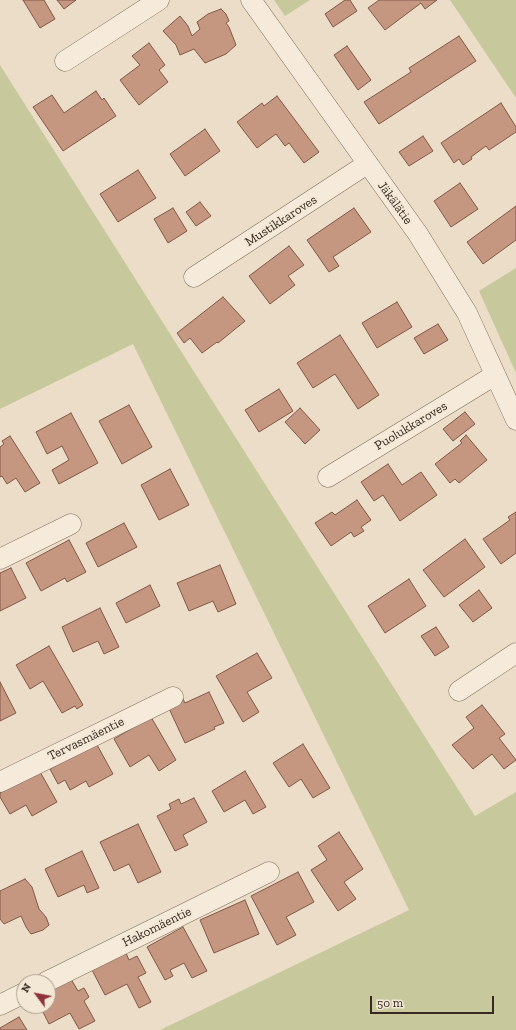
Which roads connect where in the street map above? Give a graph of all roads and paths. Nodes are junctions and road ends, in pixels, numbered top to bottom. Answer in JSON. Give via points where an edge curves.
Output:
{"nodes":[{"id":1,"x":159,"y":0,"type":"edge"},
{"id":2,"x":251,"y":0,"type":"edge"},
{"id":3,"x":65,"y":61,"type":"dead end"},
{"id":4,"x":367,"y":164,"type":"junction"},
{"id":5,"x":194,"y":277,"type":"dead end"},
{"id":6,"x":495,"y":375,"type":"junction"},
{"id":7,"x":516,"y":420,"type":"edge"},
{"id":8,"x":328,"y":477,"type":"dead end"},
{"id":9,"x":71,"y":524,"type":"dead end"},
{"id":10,"x":0,"y":559,"type":"edge"},
{"id":11,"x":516,"y":653,"type":"edge"},
{"id":12,"x":459,"y":691,"type":"dead end"},
{"id":13,"x":172,"y":697,"type":"dead end"},
{"id":14,"x":0,"y":782,"type":"edge"},
{"id":15,"x":268,"y":872,"type":"dead end"},
{"id":16,"x":56,"y":977,"type":"edge"},
{"id":17,"x":16,"y":997,"type":"edge"},
{"id":18,"x":0,"y":1005,"type":"edge"}],
"edges":[{"from":1,"to":3,"type":"street"},
{"from":2,"to":4,"type":"street","name":"Jäkälätie"},
{"from":4,"to":5,"type":"street","name":"Mustikkaroves"},
{"from":4,"to":6,"type":"street","name":"Jäkälätie","via":[[418,234],[467,313]]},
{"from":6,"to":7,"type":"street","name":"Jäkälätie"},
{"from":6,"to":8,"type":"street","name":"Puolukkaroves"},
{"from":9,"to":10,"type":"street"},
{"from":11,"to":12,"type":"street"},
{"from":13,"to":14,"type":"street","name":"Tervasmäentie"},
{"from":15,"to":16,"type":"street","name":"Hakomäentie"},
{"from":17,"to":18,"type":"street"}]}
